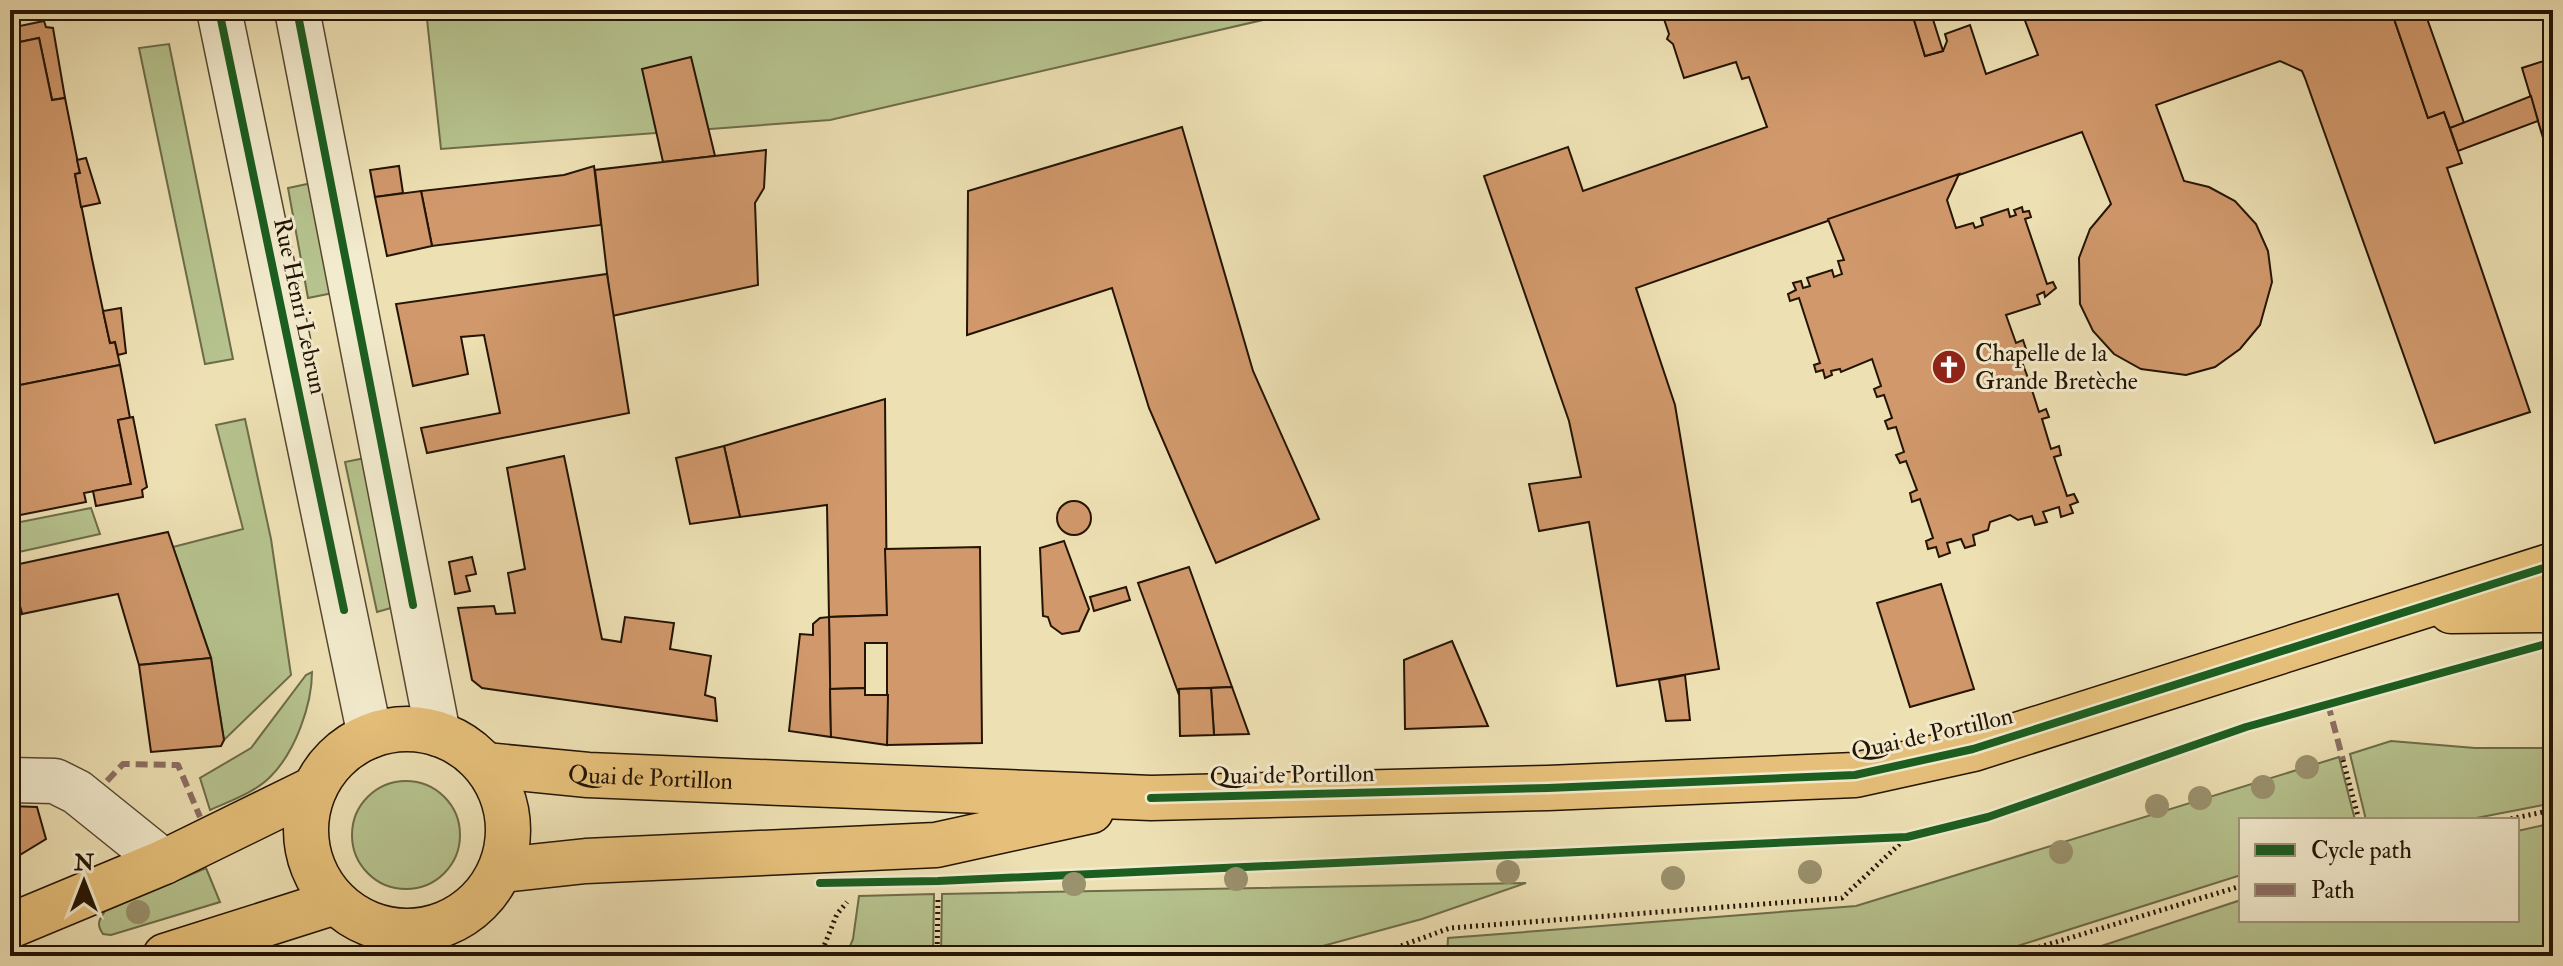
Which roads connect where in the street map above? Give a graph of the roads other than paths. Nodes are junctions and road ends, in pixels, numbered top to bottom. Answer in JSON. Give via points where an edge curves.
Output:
{"nodes":[{"id":1,"x":219,"y":10,"type":"edge"},
{"id":2,"x":297,"y":10,"type":"edge"},
{"id":3,"x":2553,"y":565,"type":"edge"},
{"id":4,"x":2553,"y":610,"type":"edge"},
{"id":5,"x":2413,"y":611,"type":"junction"},
{"id":6,"x":438,"y":734,"type":"junction"},
{"id":7,"x":370,"y":736,"type":"junction"},
{"id":8,"x":485,"y":765,"type":"junction"},
{"id":9,"x":10,"y":780,"type":"edge"},
{"id":10,"x":315,"y":788,"type":"junction"},
{"id":11,"x":1151,"y":798,"type":"junction"},
{"id":12,"x":164,"y":862,"type":"junction"},
{"id":13,"x":502,"y":870,"type":"junction"},
{"id":14,"x":335,"y":902,"type":"junction"},
{"id":15,"x":10,"y":926,"type":"edge"},
{"id":16,"x":440,"y":941,"type":"edge"},
{"id":17,"x":165,"y":956,"type":"edge"}],
"edges":[{"from":1,"to":7,"type":"street","name":"Rue Henri Lebrun"},
{"from":2,"to":6,"type":"street"},
{"from":3,"to":5,"type":"main road","name":"Quai de Portillon"},
{"from":4,"to":5,"type":"main road","name":"Quai de Portillon"},
{"from":5,"to":11,"type":"main road","name":"Quai de Portillon","via":[[1973,749],[1855,775]]},
{"from":6,"to":7,"type":"main road","via":[[404,729]]},
{"from":6,"to":8,"type":"main road","via":[[464,746]]},
{"from":7,"to":10,"type":"main road","via":[[347,749]]},
{"from":8,"to":11,"type":"main road","name":"Quai de Portillon","via":[[588,775]]},
{"from":8,"to":13,"type":"main road","via":[[501,788],[508,815],[509,843]]},
{"from":9,"to":12,"type":"street","via":[[55,781],[77,792]]},
{"from":10,"to":12,"type":"main road"},
{"from":10,"to":14,"type":"main road","via":[[306,818],[307,849],[317,877]]},
{"from":11,"to":13,"type":"main road","name":"Quai de Portillon","via":[[936,845],[586,861]]},
{"from":12,"to":15,"type":"main road"},
{"from":13,"to":16,"type":"main road","via":[[484,897]]},
{"from":14,"to":16,"type":"main road","via":[[362,921]]},
{"from":14,"to":17,"type":"main road"}]}
